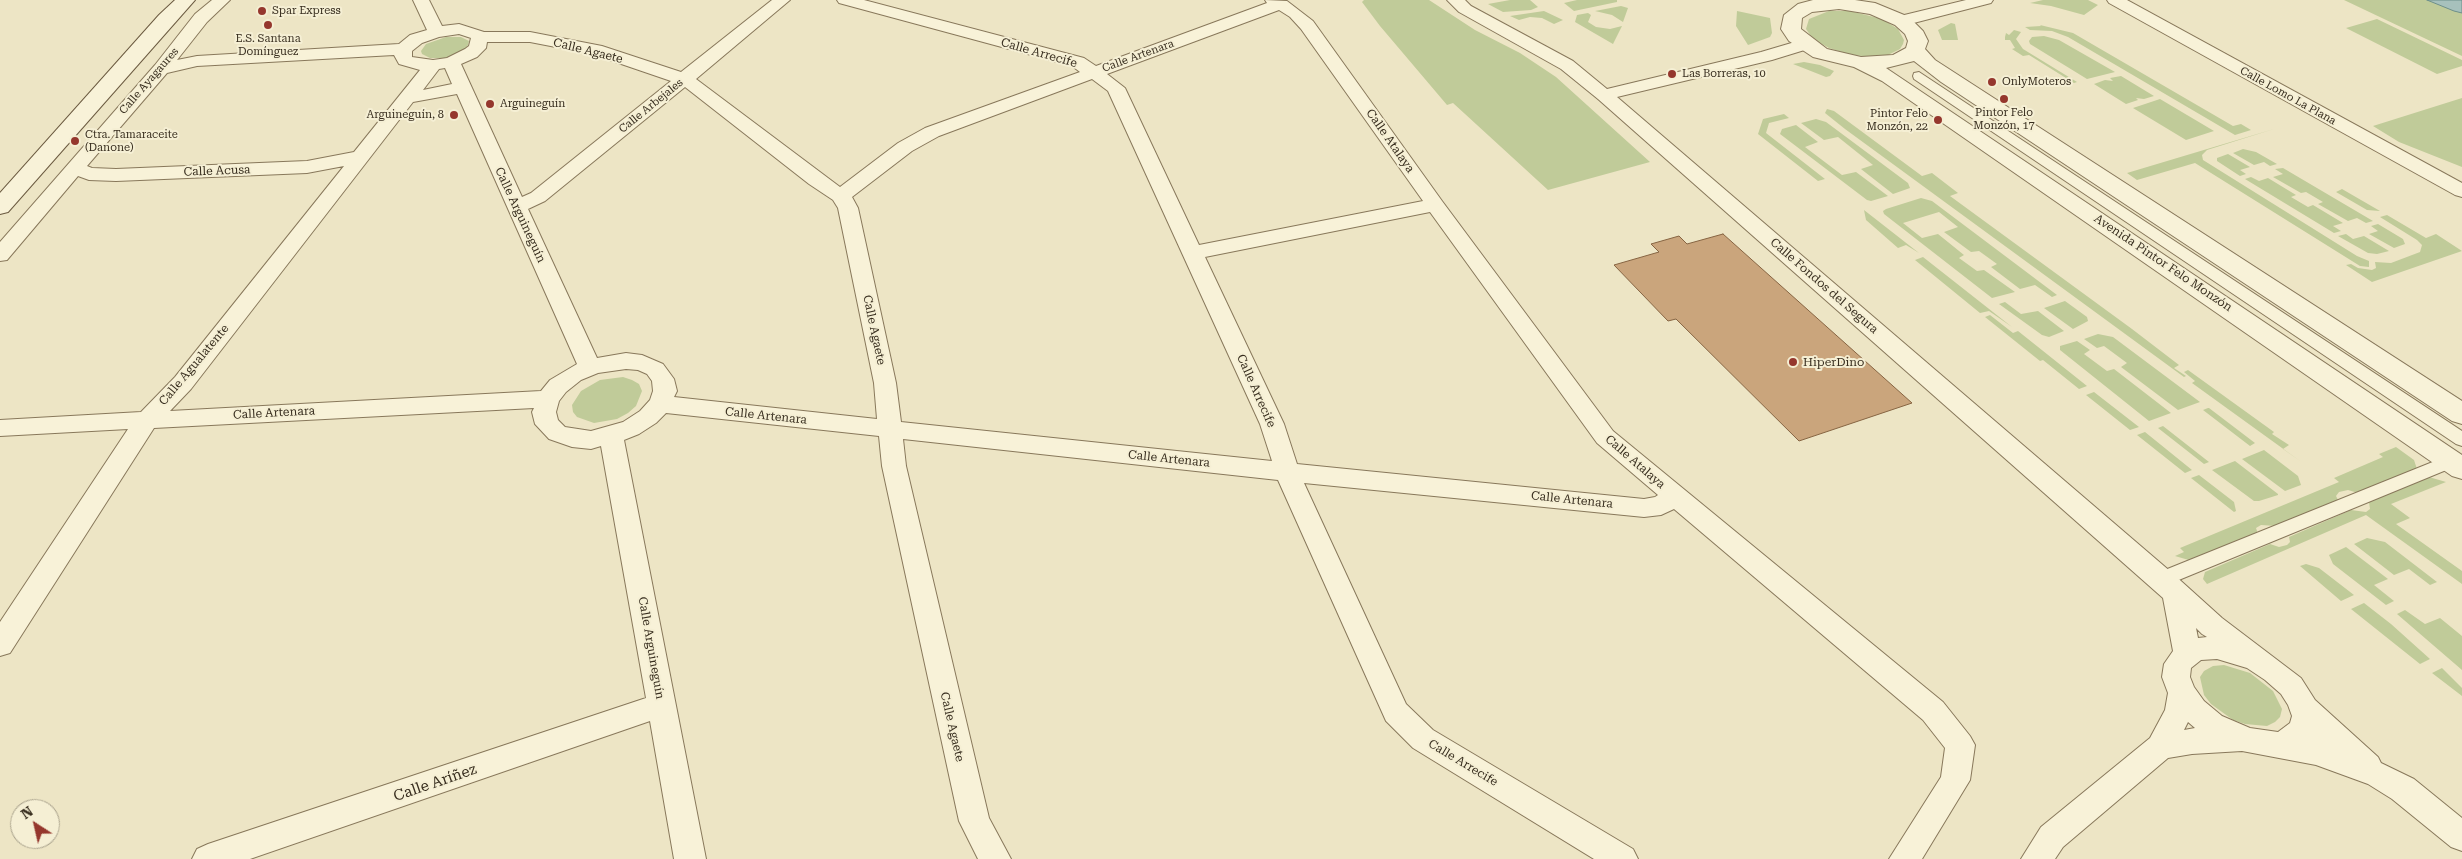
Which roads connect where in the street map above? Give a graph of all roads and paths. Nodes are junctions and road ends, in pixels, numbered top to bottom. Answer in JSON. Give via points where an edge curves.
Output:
{"nodes":[{"id":1,"x":186,"y":0,"type":"edge"},
{"id":2,"x":222,"y":0,"type":"edge"},
{"id":3,"x":421,"y":0,"type":"edge"},
{"id":4,"x":782,"y":0,"type":"edge"},
{"id":5,"x":845,"y":0,"type":"edge"},
{"id":6,"x":1455,"y":0,"type":"edge"},
{"id":7,"x":1985,"y":0,"type":"edge"},
{"id":8,"x":2115,"y":0,"type":"edge"},
{"id":9,"x":1277,"y":2,"type":"edge"},
{"id":10,"x":1854,"y":3,"type":"edge"},
{"id":11,"x":1790,"y":7,"type":"edge"},
{"id":12,"x":1902,"y":21,"type":"junction"},
{"id":13,"x":436,"y":32,"type":"junction"},
{"id":14,"x":480,"y":37,"type":"junction"},
{"id":15,"x":1805,"y":44,"type":"junction"},
{"id":16,"x":404,"y":49,"type":"junction"},
{"id":17,"x":1915,"y":50,"type":"junction"},
{"id":18,"x":1861,"y":63,"type":"junction"},
{"id":19,"x":442,"y":64,"type":"junction"},
{"id":20,"x":161,"y":69,"type":"junction"},
{"id":21,"x":1094,"y":72,"type":"junction"},
{"id":22,"x":1920,"y":76,"type":"dead end"},
{"id":23,"x":684,"y":79,"type":"junction"},
{"id":24,"x":462,"y":88,"type":"junction"},
{"id":25,"x":1604,"y":95,"type":"junction"},
{"id":26,"x":406,"y":98,"type":"junction"},
{"id":27,"x":360,"y":157,"type":"junction"},
{"id":28,"x":74,"y":167,"type":"junction"},
{"id":29,"x":2462,"y":191,"type":"edge"},
{"id":30,"x":841,"y":196,"type":"junction"},
{"id":31,"x":1435,"y":205,"type":"junction"},
{"id":32,"x":0,"y":206,"type":"edge"},
{"id":33,"x":516,"y":207,"type":"junction"},
{"id":34,"x":1192,"y":253,"type":"junction"},
{"id":35,"x":0,"y":255,"type":"edge"},
{"id":36,"x":590,"y":367,"type":"junction"},
{"id":37,"x":548,"y":399,"type":"junction"},
{"id":38,"x":660,"y":404,"type":"junction"},
{"id":39,"x":2462,"y":414,"type":"edge"},
{"id":40,"x":147,"y":420,"type":"junction"},
{"id":41,"x":0,"y":428,"type":"edge"},
{"id":42,"x":891,"y":429,"type":"junction"},
{"id":43,"x":611,"y":436,"type":"junction"},
{"id":44,"x":2458,"y":456,"type":"edge"},
{"id":45,"x":1286,"y":472,"type":"junction"},
{"id":46,"x":1674,"y":495,"type":"junction"},
{"id":47,"x":2169,"y":586,"type":"junction"},
{"id":48,"x":0,"y":645,"type":"edge"},
{"id":49,"x":2187,"y":654,"type":"junction"},
{"id":50,"x":2257,"y":660,"type":"junction"},
{"id":51,"x":2182,"y":693,"type":"junction"},
{"id":52,"x":661,"y":705,"type":"junction"},
{"id":53,"x":2303,"y":707,"type":"junction"},
{"id":54,"x":2245,"y":740,"type":"junction"},
{"id":55,"x":2278,"y":744,"type":"junction"},
{"id":56,"x":2160,"y":747,"type":"junction"},
{"id":57,"x":2379,"y":775,"type":"junction"},
{"id":58,"x":2462,"y":837,"type":"edge"},
{"id":59,"x":208,"y":859,"type":"edge"},
{"id":60,"x":690,"y":859,"type":"edge"},
{"id":61,"x":996,"y":859,"type":"edge"},
{"id":62,"x":1622,"y":859,"type":"edge"},
{"id":63,"x":1905,"y":859,"type":"edge"},
{"id":64,"x":2036,"y":859,"type":"edge"}],
"edges":[{"from":1,"to":32,"type":"street"},
{"from":2,"to":20,"type":"street","name":"Calle Ayagaures","via":[[201,18]]},
{"from":3,"to":13,"type":"street"},
{"from":4,"to":23,"type":"street","name":"Calle Arbejales"},
{"from":5,"to":21,"type":"street","name":"Calle Arrecife","via":[[1078,62]]},
{"from":6,"to":25,"type":"street","name":"Calle Fondos del Segura","via":[[1465,9],[1567,65]]},
{"from":7,"to":12,"type":"street"},
{"from":8,"to":29,"type":"street","name":"Calle Lomo La Plana"},
{"from":9,"to":21,"type":"street","name":"Calle Artenara"},
{"from":9,"to":31,"type":"street","name":"Calle Atalaya","via":[[1307,25]]},
{"from":10,"to":11,"type":"street"},
{"from":10,"to":12,"type":"street"},
{"from":11,"to":15,"type":"street","via":[[1791,29]]},
{"from":12,"to":17,"type":"street","via":[[1918,41]]},
{"from":13,"to":14,"type":"street","name":"Calle Agaete","via":[[459,29]]},
{"from":13,"to":16,"type":"street","name":"Calle Agaete","via":[[416,39]]},
{"from":14,"to":19,"type":"street","via":[[478,48]]},
{"from":14,"to":23,"type":"street","name":"Calle Agaete","via":[[530,36],[596,50]]},
{"from":15,"to":18,"type":"street","via":[[1827,55]]},
{"from":15,"to":25,"type":"street"},
{"from":16,"to":19,"type":"street","via":[[405,60],[411,63]]},
{"from":16,"to":20,"type":"street","via":[[197,61]]},
{"from":17,"to":18,"type":"street","via":[[1895,61]]},
{"from":17,"to":39,"type":"street","via":[[1948,78]]},
{"from":18,"to":44,"type":"street","name":"Avenida Pintor Felo Monzón","via":[[1895,81]]},
{"from":19,"to":24,"type":"street","name":"Calle Arguineguín"},
{"from":19,"to":26,"type":"street","name":"Calle Agualatente"},
{"from":20,"to":28,"type":"street","name":"Calle Ayagaures"},
{"from":21,"to":30,"type":"street","name":"Calle Artenara","via":[[932,132],[905,147]]},
{"from":21,"to":34,"type":"street","name":"Calle Arrecife","via":[[1116,88]]},
{"from":22,"to":44,"type":"street","name":"Avenida Pintor Felo Monzón"},
{"from":23,"to":30,"type":"street","name":"Calle Agaete"},
{"from":23,"to":33,"type":"street","name":"Calle Arbejales","via":[[538,197]]},
{"from":24,"to":26,"type":"street"},
{"from":24,"to":33,"type":"street","name":"Calle Arguineguín"},
{"from":25,"to":47,"type":"street","name":"Calle Fondos del Segura"},
{"from":26,"to":27,"type":"street","name":"Calle Agualatente"},
{"from":27,"to":28,"type":"street","name":"Calle Acusa","via":[[307,167],[116,175],[89,174]]},
{"from":27,"to":40,"type":"street","name":"Calle Agualatente","via":[[182,383]]},
{"from":28,"to":35,"type":"street","name":"Calle Ayagaures"},
{"from":30,"to":42,"type":"street","name":"Calle Agaete","via":[[848,208],[883,373]]},
{"from":31,"to":34,"type":"street"},
{"from":31,"to":46,"type":"street","name":"Calle Atalaya","via":[[1605,437]]},
{"from":33,"to":36,"type":"street","name":"Calle Arguineguín"},
{"from":34,"to":45,"type":"street","name":"Calle Arrecife","via":[[1272,424]]},
{"from":36,"to":37,"type":"street","via":[[558,386]]},
{"from":36,"to":38,"type":"street","via":[[626,361],[642,363],[656,370],[663,379],[665,391]]},
{"from":37,"to":40,"type":"street","name":"Calle Artenara"},
{"from":37,"to":43,"type":"street","via":[[544,412],[547,424],[557,433],[590,440]]},
{"from":38,"to":42,"type":"street","name":"Calle Artenara"},
{"from":38,"to":43,"type":"street","via":[[648,417]]},
{"from":40,"to":41,"type":"street","name":"Calle Artenara"},
{"from":40,"to":48,"type":"street","name":"Calle Agualatente"},
{"from":42,"to":45,"type":"street","name":"Calle Artenara"},
{"from":42,"to":61,"type":"street","name":"Calle Agaete","via":[[894,466],[974,821]]},
{"from":43,"to":52,"type":"street","name":"Calle Arguineguín"},
{"from":44,"to":47,"type":"street"},
{"from":45,"to":46,"type":"street","name":"Calle Artenara","via":[[1644,508],[1661,506]]},
{"from":45,"to":62,"type":"street","name":"Calle Arrecife","via":[[1396,712],[1423,739]]},
{"from":46,"to":63,"type":"street","name":"Calle Atalaya","via":[[1933,711],[1960,745],[1956,780]]},
{"from":47,"to":49,"type":"street"},
{"from":47,"to":50,"type":"street","name":"Calle Fondos del Segura","via":[[2212,626]]},
{"from":49,"to":50,"type":"street","via":[[2218,648]]},
{"from":49,"to":51,"type":"street","via":[[2178,664],[2176,678]]},
{"from":50,"to":53,"type":"street","via":[[2291,686]]},
{"from":51,"to":54,"type":"street","via":[[2194,710],[2212,725]]},
{"from":51,"to":56,"type":"street","via":[[2179,712]]},
{"from":52,"to":59,"type":"street","name":"Calle Aríñez"},
{"from":52,"to":60,"type":"street","name":"Calle Arguineguín"},
{"from":53,"to":55,"type":"street","via":[[2306,716],[2304,729],[2294,739]]},
{"from":53,"to":57,"type":"street"},
{"from":54,"to":55,"type":"street","via":[[2257,744]]},
{"from":54,"to":56,"type":"street","via":[[2192,741]]},
{"from":55,"to":57,"type":"street","via":[[2316,752]]},
{"from":56,"to":64,"type":"street","via":[[2052,837]]},
{"from":57,"to":58,"type":"street","via":[[2403,789]]}]}
